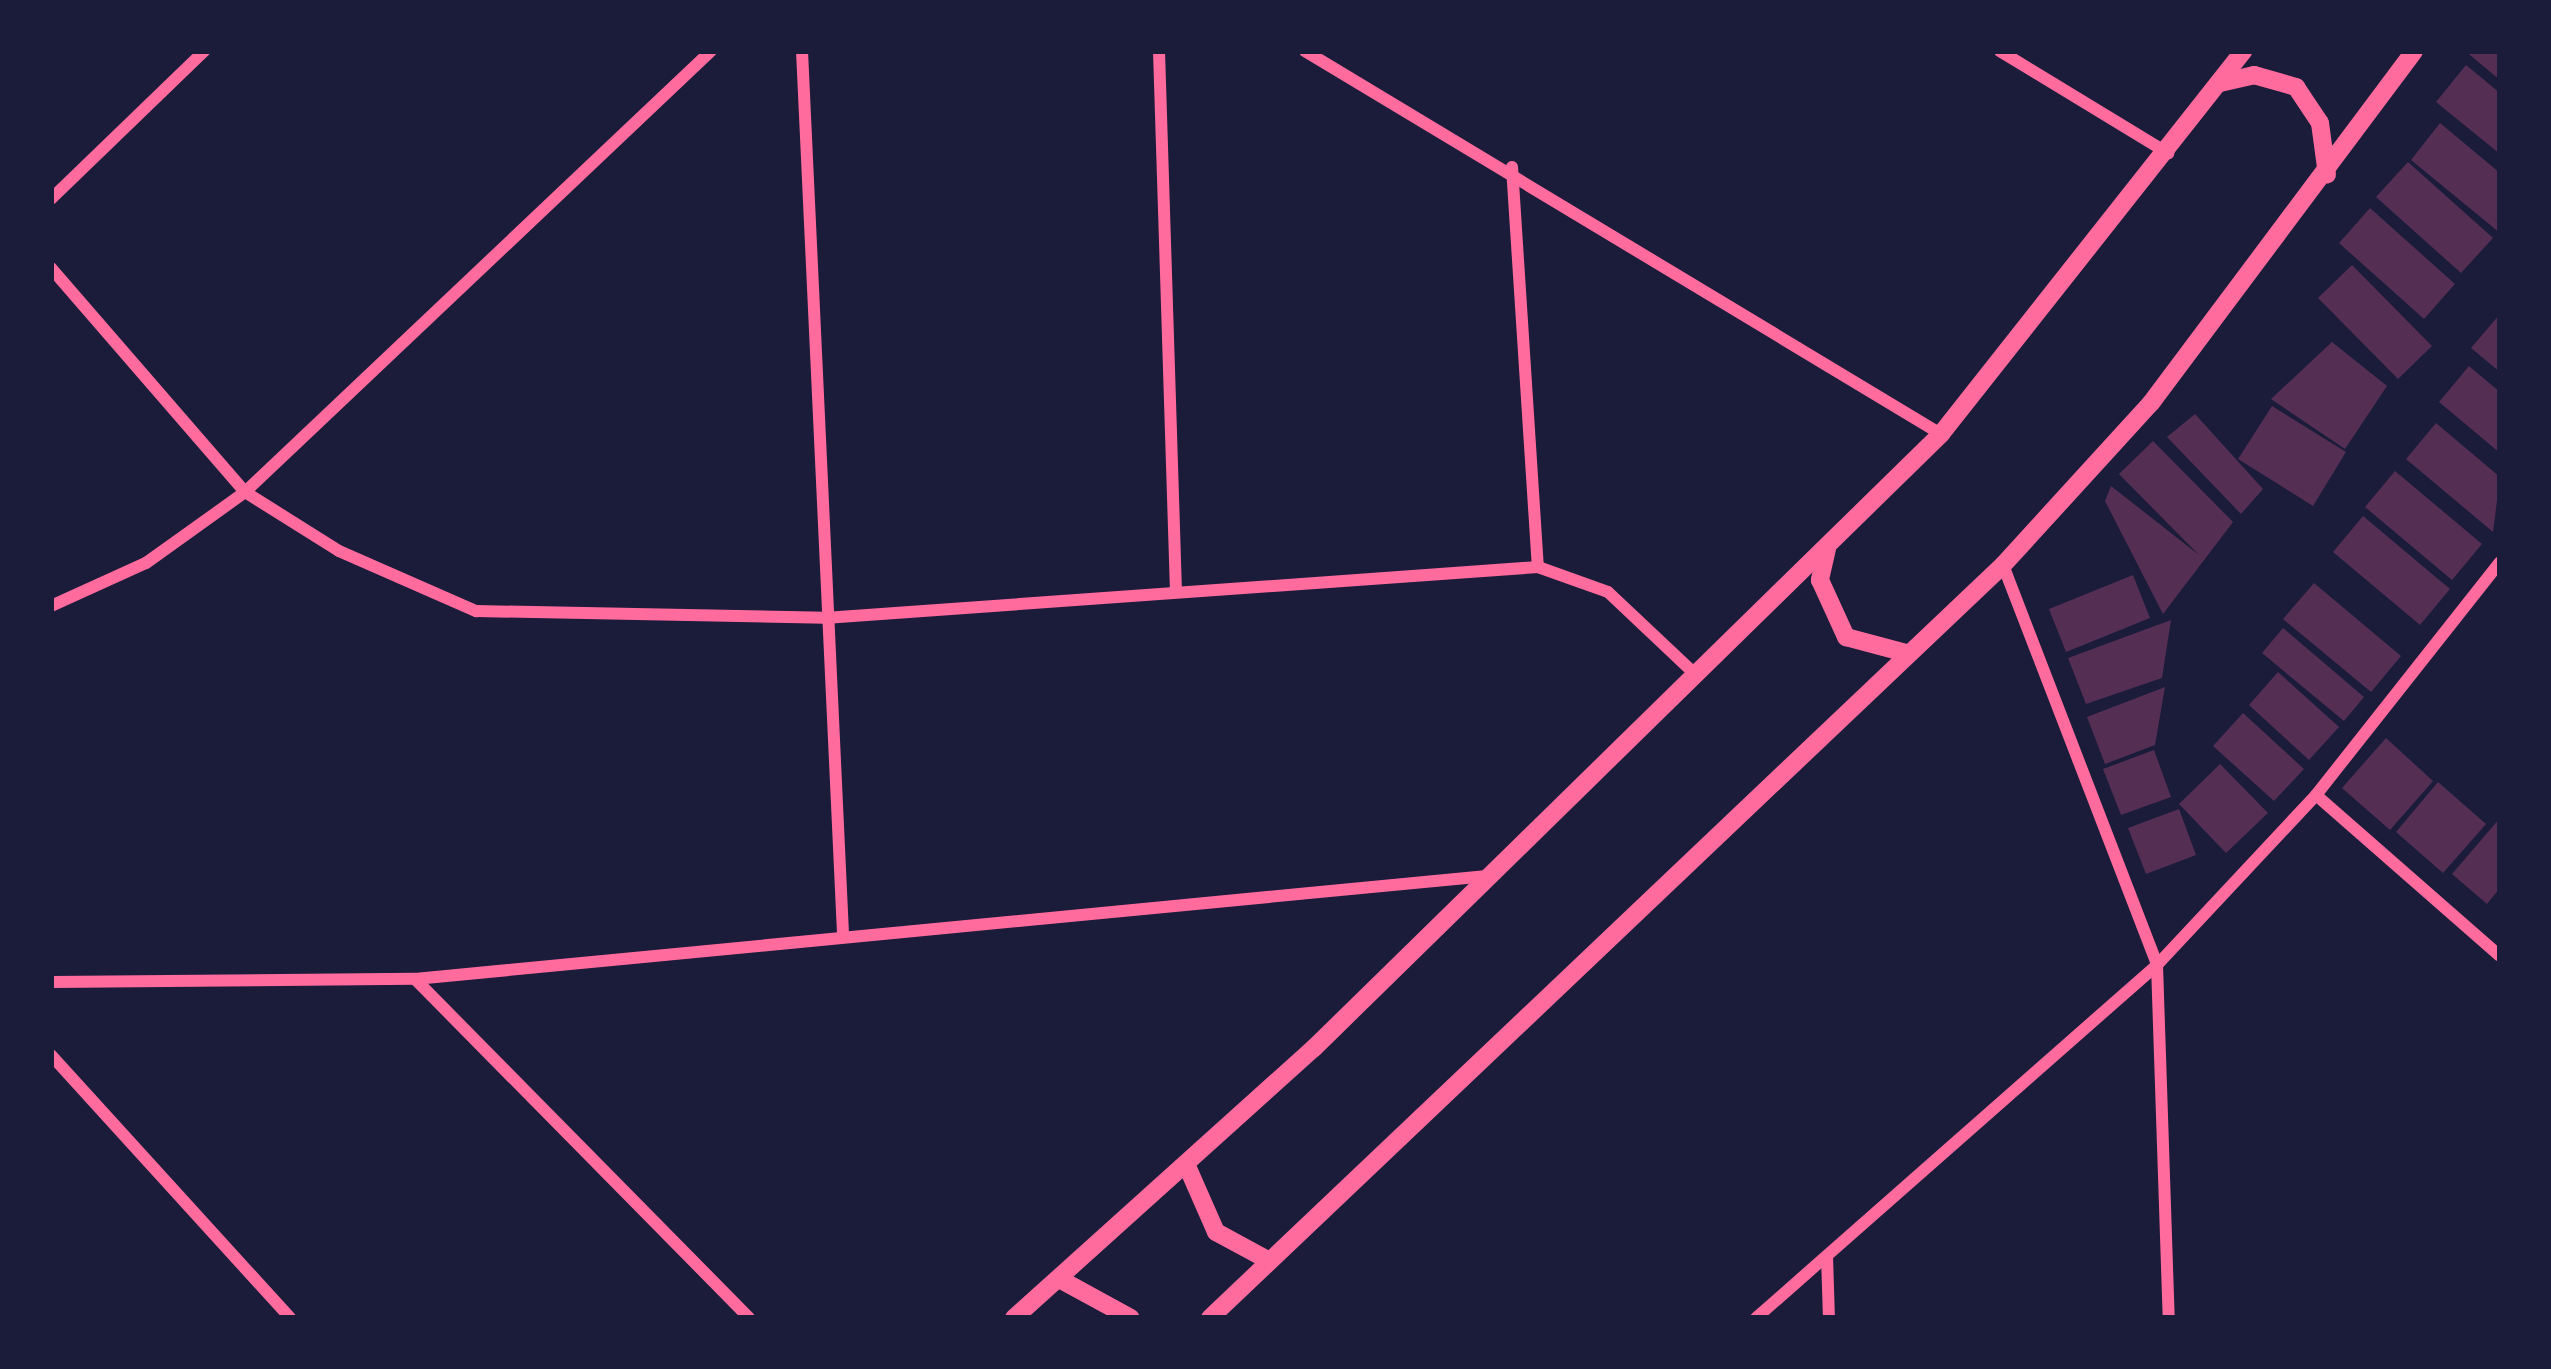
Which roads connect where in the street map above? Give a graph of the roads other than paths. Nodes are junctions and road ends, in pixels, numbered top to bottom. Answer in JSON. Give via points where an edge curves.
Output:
{"nodes":[{"id":1,"x":204,"y":51,"type":"edge"},
{"id":2,"x":711,"y":51,"type":"edge"},
{"id":3,"x":802,"y":51,"type":"edge"},
{"id":4,"x":1159,"y":51,"type":"edge"},
{"id":5,"x":1305,"y":51,"type":"edge"},
{"id":6,"x":2000,"y":51,"type":"edge"},
{"id":7,"x":2244,"y":51,"type":"edge"},
{"id":8,"x":2414,"y":51,"type":"edge"},
{"id":9,"x":2220,"y":83,"type":"junction"},
{"id":10,"x":2170,"y":154,"type":"junction"},
{"id":11,"x":1512,"y":167,"type":"junction"},
{"id":12,"x":2327,"y":175,"type":"junction"},
{"id":13,"x":51,"y":199,"type":"edge"},
{"id":14,"x":51,"y":268,"type":"edge"},
{"id":15,"x":1941,"y":434,"type":"junction"},
{"id":16,"x":244,"y":492,"type":"junction"},
{"id":17,"x":1827,"y":549,"type":"junction"},
{"id":18,"x":2500,"y":562,"type":"edge"},
{"id":19,"x":2003,"y":565,"type":"junction"},
{"id":20,"x":1538,"y":567,"type":"junction"},
{"id":21,"x":1176,"y":591,"type":"junction"},
{"id":22,"x":51,"y":606,"type":"edge"},
{"id":23,"x":825,"y":618,"type":"junction"},
{"id":24,"x":1906,"y":653,"type":"junction"},
{"id":25,"x":1695,"y":674,"type":"junction"},
{"id":26,"x":2316,"y":795,"type":"junction"},
{"id":27,"x":1488,"y":876,"type":"junction"},
{"id":28,"x":843,"y":934,"type":"junction"},
{"id":29,"x":2500,"y":956,"type":"edge"},
{"id":30,"x":2157,"y":965,"type":"junction"},
{"id":31,"x":415,"y":979,"type":"junction"},
{"id":32,"x":51,"y":982,"type":"edge"},
{"id":33,"x":51,"y":1055,"type":"edge"},
{"id":34,"x":1187,"y":1166,"type":"junction"},
{"id":35,"x":1826,"y":1256,"type":"junction"},
{"id":36,"x":1266,"y":1259,"type":"junction"},
{"id":37,"x":1063,"y":1281,"type":"junction"},
{"id":38,"x":290,"y":1318,"type":"edge"},
{"id":39,"x":749,"y":1318,"type":"edge"},
{"id":40,"x":1014,"y":1318,"type":"edge"},
{"id":41,"x":1132,"y":1318,"type":"edge"},
{"id":42,"x":1210,"y":1318,"type":"edge"},
{"id":43,"x":1756,"y":1318,"type":"edge"},
{"id":44,"x":1829,"y":1318,"type":"edge"},
{"id":45,"x":2169,"y":1318,"type":"edge"}],
"edges":[{"from":1,"to":13,"type":"street"},
{"from":2,"to":16,"type":"street"},
{"from":3,"to":23,"type":"street"},
{"from":4,"to":21,"type":"street"},
{"from":5,"to":11,"type":"street"},
{"from":6,"to":10,"type":"street"},
{"from":7,"to":9,"type":"street"},
{"from":8,"to":12,"type":"street"},
{"from":9,"to":10,"type":"street"},
{"from":9,"to":12,"type":"street","via":[[2254,75],[2296,87],[2320,123]]},
{"from":10,"to":15,"type":"street"},
{"from":11,"to":15,"type":"street"},
{"from":11,"to":20,"type":"street"},
{"from":12,"to":19,"type":"street","via":[[2151,403]]},
{"from":14,"to":16,"type":"street"},
{"from":15,"to":17,"type":"street"},
{"from":16,"to":22,"type":"street","via":[[146,563]]},
{"from":16,"to":23,"type":"street","via":[[339,551],[476,611]]},
{"from":17,"to":24,"type":"street","via":[[1820,580],[1836,624],[1874,652]]},
{"from":17,"to":25,"type":"street"},
{"from":18,"to":26,"type":"street"},
{"from":19,"to":24,"type":"street"},
{"from":19,"to":30,"type":"street"},
{"from":20,"to":21,"type":"street"},
{"from":20,"to":25,"type":"street","via":[[1608,592]]},
{"from":21,"to":23,"type":"street"},
{"from":23,"to":28,"type":"street"},
{"from":24,"to":36,"type":"street","via":[[1817,752]]},
{"from":25,"to":27,"type":"street"},
{"from":26,"to":29,"type":"street"},
{"from":26,"to":30,"type":"street"},
{"from":27,"to":28,"type":"street"},
{"from":27,"to":34,"type":"street"},
{"from":28,"to":31,"type":"street"},
{"from":30,"to":35,"type":"street"},
{"from":30,"to":45,"type":"street"},
{"from":31,"to":32,"type":"street"},
{"from":31,"to":39,"type":"street"},
{"from":33,"to":38,"type":"street"},
{"from":34,"to":36,"type":"street","via":[[1216,1232]]},
{"from":34,"to":37,"type":"street"},
{"from":35,"to":43,"type":"street"},
{"from":35,"to":44,"type":"street"},
{"from":36,"to":42,"type":"street"},
{"from":37,"to":40,"type":"street"},
{"from":37,"to":41,"type":"street"}]}
